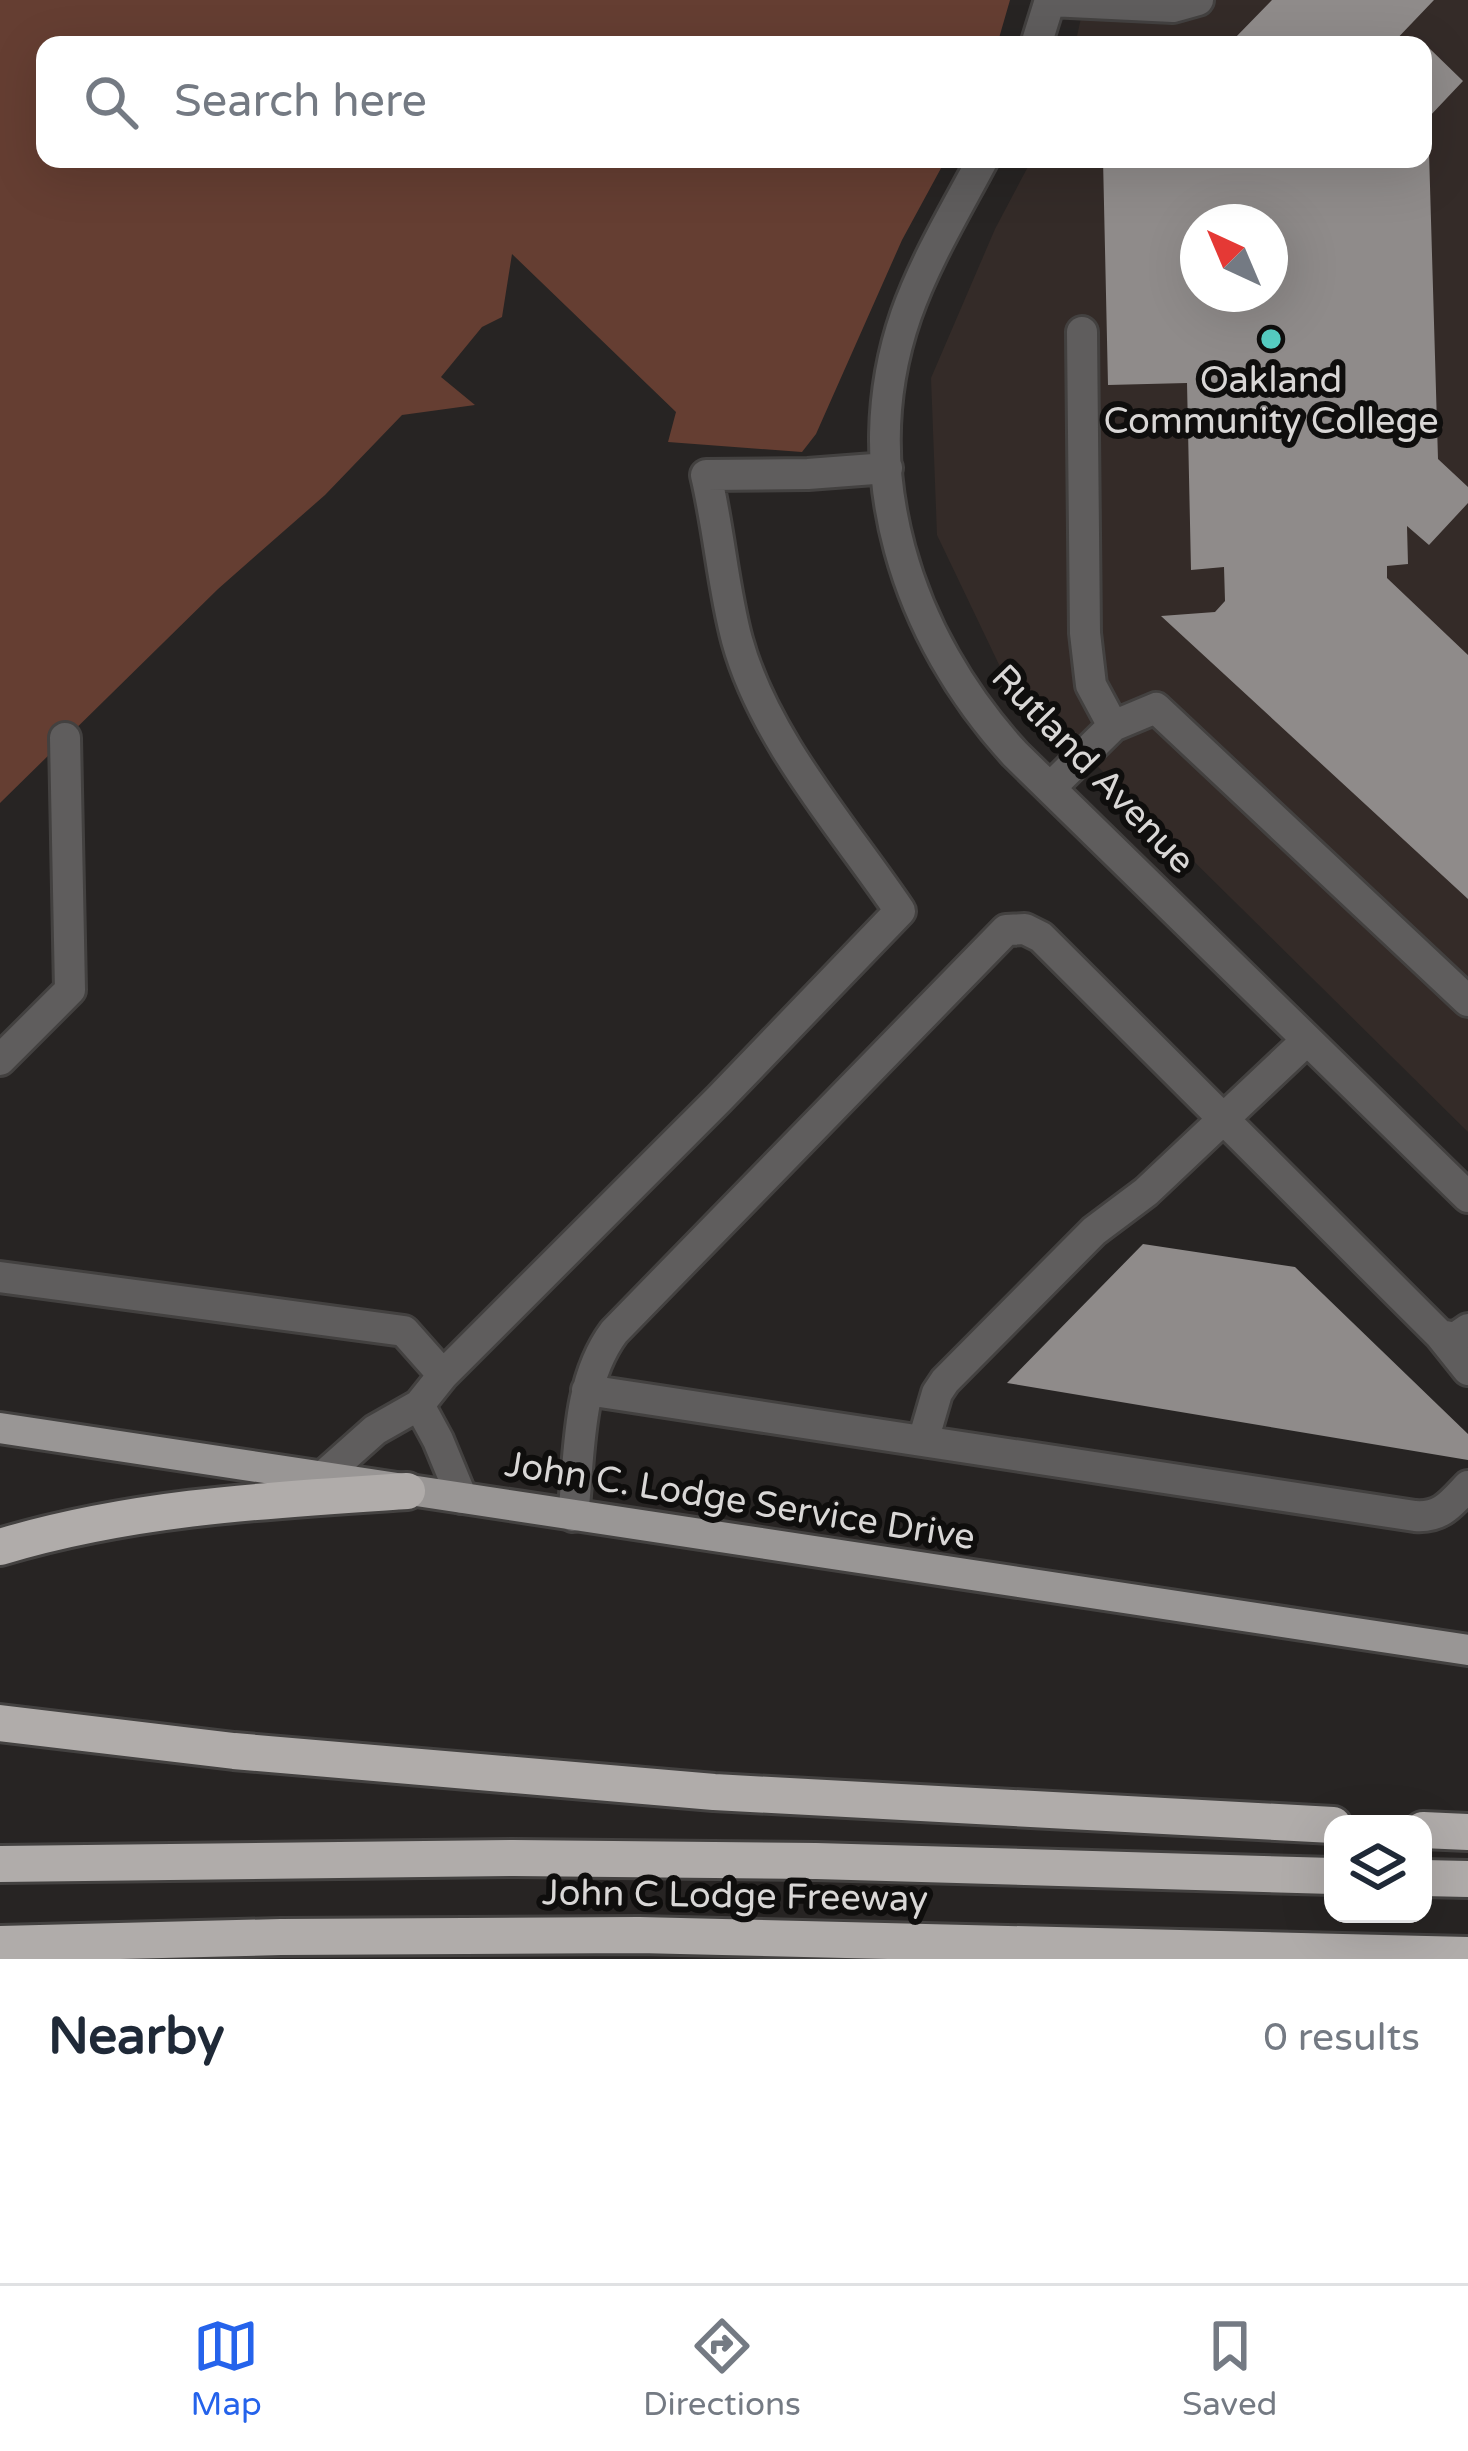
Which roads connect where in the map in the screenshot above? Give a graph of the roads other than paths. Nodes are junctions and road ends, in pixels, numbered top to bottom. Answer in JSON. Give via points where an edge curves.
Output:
{"nodes":[{"id":1,"x":1198,"y":0,"type":"edge"},
{"id":2,"x":1050,"y":1,"type":"edge"},
{"id":3,"x":1039,"y":36,"type":"edge"},
{"id":4,"x":978,"y":168,"type":"edge"},
{"id":5,"x":1082,"y":332,"type":"dead end"},
{"id":6,"x":887,"y":468,"type":"junction"},
{"id":7,"x":1113,"y":726,"type":"junction"},
{"id":8,"x":65,"y":738,"type":"dead end"},
{"id":9,"x":1050,"y":788,"type":"junction"},
{"id":10,"x":1468,"y":1001,"type":"edge"},
{"id":11,"x":1306,"y":1041,"type":"junction"},
{"id":12,"x":0,"y":1060,"type":"edge"},
{"id":13,"x":1224,"y":1122,"type":"junction"},
{"id":14,"x":1468,"y":1197,"type":"edge"},
{"id":15,"x":0,"y":1277,"type":"edge"},
{"id":16,"x":1454,"y":1332,"type":"edge"},
{"id":17,"x":1468,"y":1370,"type":"edge"},
{"id":18,"x":443,"y":1375,"type":"junction"},
{"id":19,"x":586,"y":1390,"type":"junction"},
{"id":20,"x":419,"y":1406,"type":"junction"},
{"id":21,"x":0,"y":1427,"type":"edge"},
{"id":22,"x":923,"y":1442,"type":"junction"},
{"id":23,"x":320,"y":1478,"type":"junction"},
{"id":24,"x":1468,"y":1486,"type":"edge"},
{"id":25,"x":407,"y":1491,"type":"junction"},
{"id":26,"x":462,"y":1498,"type":"junction"},
{"id":27,"x":573,"y":1516,"type":"junction"},
{"id":28,"x":0,"y":1547,"type":"edge"},
{"id":29,"x":1468,"y":1650,"type":"edge"},
{"id":30,"x":0,"y":1723,"type":"edge"},
{"id":31,"x":1324,"y":1825,"type":"edge"},
{"id":32,"x":1432,"y":1830,"type":"edge"},
{"id":33,"x":1468,"y":1832,"type":"edge"},
{"id":34,"x":0,"y":1864,"type":"edge"},
{"id":35,"x":1324,"y":1876,"type":"edge"},
{"id":36,"x":1432,"y":1878,"type":"edge"},
{"id":37,"x":1468,"y":1879,"type":"edge"},
{"id":38,"x":0,"y":1944,"type":"edge"},
{"id":39,"x":1468,"y":1955,"type":"edge"}],
"edges":[{"from":1,"to":2,"type":"street","via":[[1173,8]]},
{"from":2,"to":3,"type":"street"},
{"from":4,"to":6,"type":"street","name":"Rutland Avenue","via":[[905,318],[889,397]]},
{"from":5,"to":7,"type":"street","via":[[1085,633],[1091,686]]},
{"from":6,"to":9,"type":"street","name":"Rutland Avenue","via":[[905,576],[939,654],[987,724]]},
{"from":6,"to":18,"type":"street","via":[[706,475],[737,642],[784,750],[900,911]]},
{"from":7,"to":9,"type":"street"},
{"from":7,"to":10,"type":"street","via":[[1156,708]]},
{"from":8,"to":12,"type":"street","via":[[70,990]]},
{"from":9,"to":11,"type":"street","name":"Rutland Avenue"},
{"from":11,"to":13,"type":"street"},
{"from":11,"to":14,"type":"street","name":"Rutland Avenue"},
{"from":13,"to":16,"type":"street"},
{"from":13,"to":19,"type":"street","via":[[1041,937],[1006,930],[614,1332]]},
{"from":13,"to":22,"type":"street","via":[[1094,1231],[945,1381]]},
{"from":15,"to":18,"type":"street","via":[[404,1331]]},
{"from":16,"to":17,"type":"street"},
{"from":18,"to":20,"type":"street"},
{"from":19,"to":22,"type":"street"},
{"from":19,"to":27,"type":"street"},
{"from":20,"to":23,"type":"street","via":[[375,1430]]},
{"from":20,"to":26,"type":"street"},
{"from":21,"to":23,"type":"main road","name":"John C. Lodge Service Drive"},
{"from":22,"to":24,"type":"street","via":[[1414,1516],[1444,1511]]},
{"from":23,"to":25,"type":"main road","name":"John C. Lodge Service Drive"},
{"from":25,"to":26,"type":"main road","name":"John C. Lodge Service Drive"},
{"from":25,"to":28,"type":"highway","via":[[210,1504],[61,1528]]},
{"from":26,"to":27,"type":"main road","name":"John C. Lodge Service Drive"},
{"from":27,"to":29,"type":"main road","name":"John C. Lodge Service Drive"},
{"from":30,"to":31,"type":"highway","via":[[715,1792]]},
{"from":32,"to":33,"type":"highway"},
{"from":34,"to":35,"type":"highway","name":"John C Lodge Freeway","via":[[514,1858]]},
{"from":36,"to":37,"type":"highway"},
{"from":38,"to":39,"type":"highway","name":"John C Lodge Freeway","via":[[639,1935]]}]}
